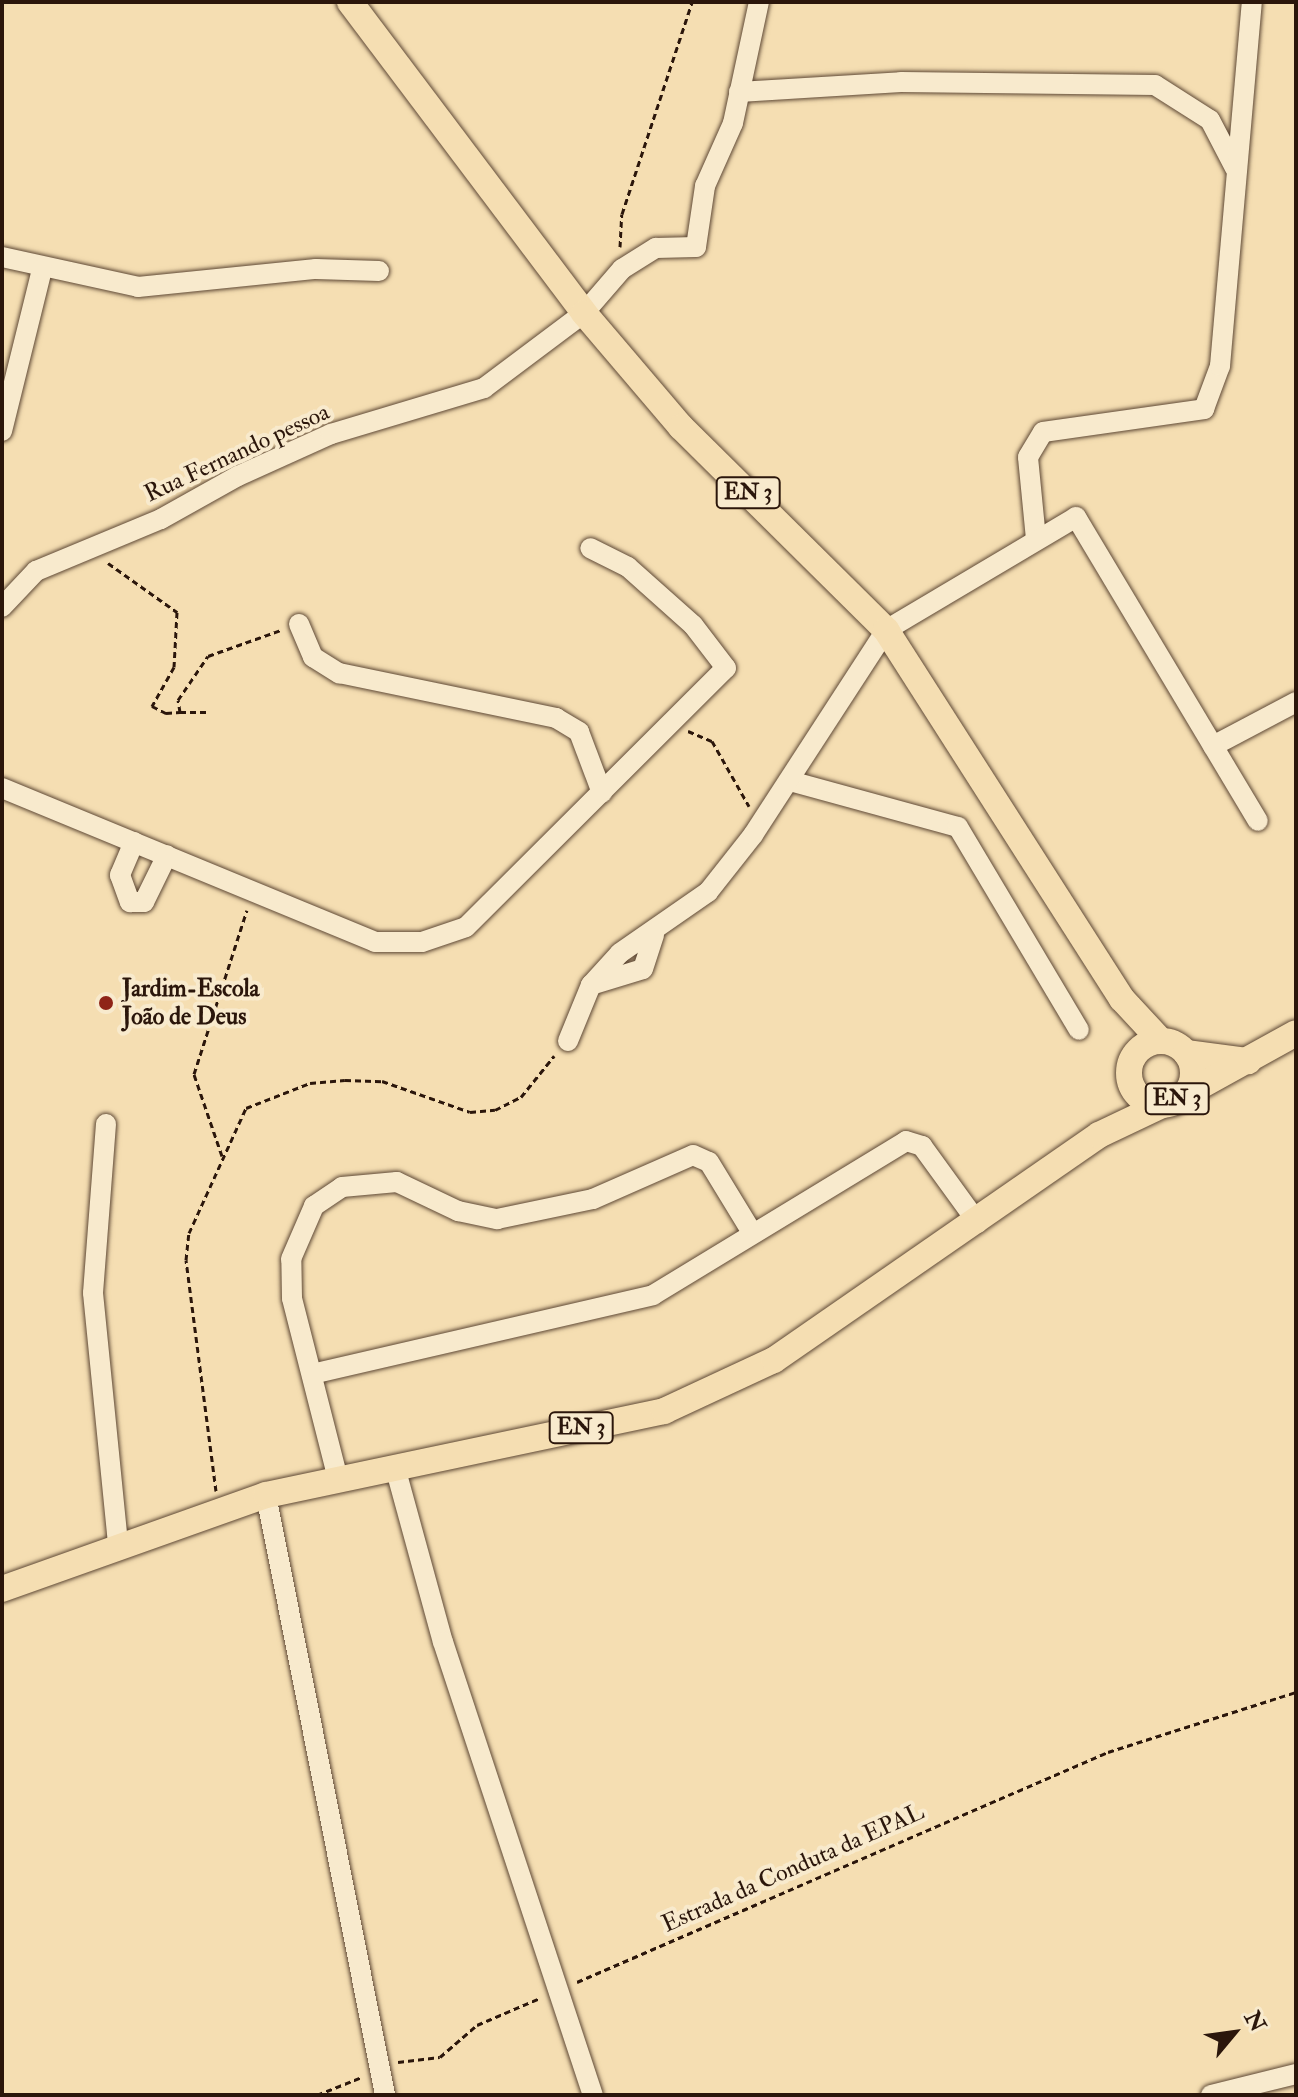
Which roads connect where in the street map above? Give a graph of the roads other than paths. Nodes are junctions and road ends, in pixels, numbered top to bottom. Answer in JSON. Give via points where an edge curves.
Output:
{"nodes":[{"id":1,"x":350,"y":2,"type":"edge"},
{"id":2,"x":759,"y":2,"type":"edge"},
{"id":3,"x":1252,"y":2,"type":"edge"},
{"id":4,"x":739,"y":92,"type":"junction"},
{"id":5,"x":1235,"y":168,"type":"junction"},
{"id":6,"x":2,"y":257,"type":"edge"},
{"id":7,"x":42,"y":269,"type":"junction"},
{"id":8,"x":379,"y":271,"type":"dead end"},
{"id":9,"x":584,"y":313,"type":"junction"},
{"id":10,"x":2,"y":431,"type":"edge"},
{"id":11,"x":1036,"y":539,"type":"junction"},
{"id":12,"x":590,"y":548,"type":"dead end"},
{"id":13,"x":5,"y":597,"type":"edge"},
{"id":14,"x":299,"y":624,"type":"road end"},
{"id":15,"x":886,"y":630,"type":"junction"},
{"id":16,"x":1296,"y":702,"type":"edge"},
{"id":17,"x":1213,"y":746,"type":"junction"},
{"id":18,"x":790,"y":781,"type":"junction"},
{"id":19,"x":2,"y":788,"type":"edge"},
{"id":20,"x":602,"y":793,"type":"junction"},
{"id":21,"x":1258,"y":821,"type":"dead end"},
{"id":22,"x":134,"y":842,"type":"junction"},
{"id":23,"x":167,"y":855,"type":"junction"},
{"id":24,"x":1122,"y":999,"type":"junction"},
{"id":25,"x":1079,"y":1030,"type":"dead end"},
{"id":26,"x":1296,"y":1033,"type":"edge"},
{"id":27,"x":568,"y":1041,"type":"road end"},
{"id":28,"x":1161,"y":1041,"type":"junction"},
{"id":29,"x":1186,"y":1053,"type":"junction"},
{"id":30,"x":1248,"y":1061,"type":"junction"},
{"id":31,"x":1131,"y":1072,"type":"junction"},
{"id":32,"x":1173,"y":1100,"type":"junction"},
{"id":33,"x":106,"y":1124,"type":"dead end"},
{"id":34,"x":1099,"y":1135,"type":"junction"},
{"id":35,"x":978,"y":1223,"type":"junction"},
{"id":36,"x":753,"y":1234,"type":"junction"},
{"id":37,"x":312,"y":1374,"type":"junction"},
{"id":38,"x":395,"y":1467,"type":"junction"},
{"id":39,"x":338,"y":1479,"type":"junction"},
{"id":40,"x":266,"y":1495,"type":"junction"},
{"id":41,"x":118,"y":1543,"type":"junction"},
{"id":42,"x":2,"y":1589,"type":"edge"},
{"id":43,"x":1296,"y":2074,"type":"edge"},
{"id":44,"x":385,"y":2095,"type":"edge"},
{"id":45,"x":593,"y":2095,"type":"edge"},
{"id":46,"x":1211,"y":2095,"type":"edge"}],
"edges":[{"from":1,"to":9,"type":"main road","number":"EN 3","via":[[417,82]]},
{"from":2,"to":4,"type":"street"},
{"from":3,"to":5,"type":"street"},
{"from":4,"to":5,"type":"street","via":[[901,82],[1155,85],[1210,120]]},
{"from":4,"to":9,"type":"street","name":"Rua Fernando pessoa","via":[[705,186],[696,247],[656,248],[622,269]]},
{"from":5,"to":11,"type":"street","via":[[1220,366],[1204,409],[1043,432],[1028,457]]},
{"from":6,"to":7,"type":"street"},
{"from":7,"to":8,"type":"street","via":[[138,287],[316,269]]},
{"from":7,"to":10,"type":"street"},
{"from":9,"to":13,"type":"street","name":"Rua Fernando pessoa","via":[[484,388],[331,434],[36,571]]},
{"from":9,"to":15,"type":"main road","number":"EN 3","via":[[681,427]]},
{"from":11,"to":15,"type":"street"},
{"from":11,"to":17,"type":"street","via":[[1076,517]]},
{"from":12,"to":20,"type":"street","via":[[628,567],[693,625],[726,668]]},
{"from":14,"to":20,"type":"street","via":[[313,657],[339,673],[556,718],[579,732]]},
{"from":15,"to":18,"type":"street"},
{"from":15,"to":24,"type":"main road","number":"EN 3"},
{"from":16,"to":17,"type":"street"},
{"from":17,"to":21,"type":"street"},
{"from":18,"to":25,"type":"street","via":[[958,827]]},
{"from":18,"to":27,"type":"street","via":[[708,892],[654,935],[620,953],[591,985]]},
{"from":19,"to":22,"type":"street"},
{"from":20,"to":23,"type":"street","via":[[466,927],[422,942],[375,942]]},
{"from":22,"to":23,"type":"street"},
{"from":22,"to":23,"type":"street","via":[[120,875],[130,902],[144,902]]},
{"from":24,"to":28,"type":"main road","number":"EN 3"},
{"from":24,"to":31,"type":"main road","number":"EN 3"},
{"from":26,"to":30,"type":"main road","number":"EN 3"},
{"from":28,"to":29,"type":"main road","number":"EN 3"},
{"from":28,"to":31,"type":"main road","number":"EN 3"},
{"from":29,"to":30,"type":"main road","number":"EN 3"},
{"from":29,"to":32,"type":"main road","number":"EN 3","via":[[1192,1080]]},
{"from":30,"to":32,"type":"main road","number":"EN 3"},
{"from":31,"to":32,"type":"main road","number":"EN 3","via":[[1144,1100]]},
{"from":31,"to":34,"type":"main road","number":"EN 3"},
{"from":32,"to":34,"type":"main road","number":"EN 3"},
{"from":33,"to":41,"type":"street","via":[[93,1293]]},
{"from":34,"to":35,"type":"main road","number":"EN 3"},
{"from":35,"to":36,"type":"street","via":[[922,1146],[906,1141]]},
{"from":35,"to":38,"type":"main road","number":"EN 3","via":[[774,1360],[664,1411]]},
{"from":36,"to":37,"type":"street","via":[[653,1295]]},
{"from":36,"to":37,"type":"street","via":[[709,1162],[693,1155],[593,1199],[497,1219],[397,1182],[342,1187],[314,1206],[291,1259],[292,1298]]},
{"from":37,"to":39,"type":"street"},
{"from":38,"to":39,"type":"main road","number":"EN 3"},
{"from":38,"to":45,"type":"street","via":[[443,1642]]},
{"from":39,"to":40,"type":"main road","number":"EN 3"},
{"from":40,"to":41,"type":"main road","number":"EN 3"},
{"from":40,"to":44,"type":"street"},
{"from":41,"to":42,"type":"main road","number":"EN 3"},
{"from":43,"to":46,"type":"street"}]}
